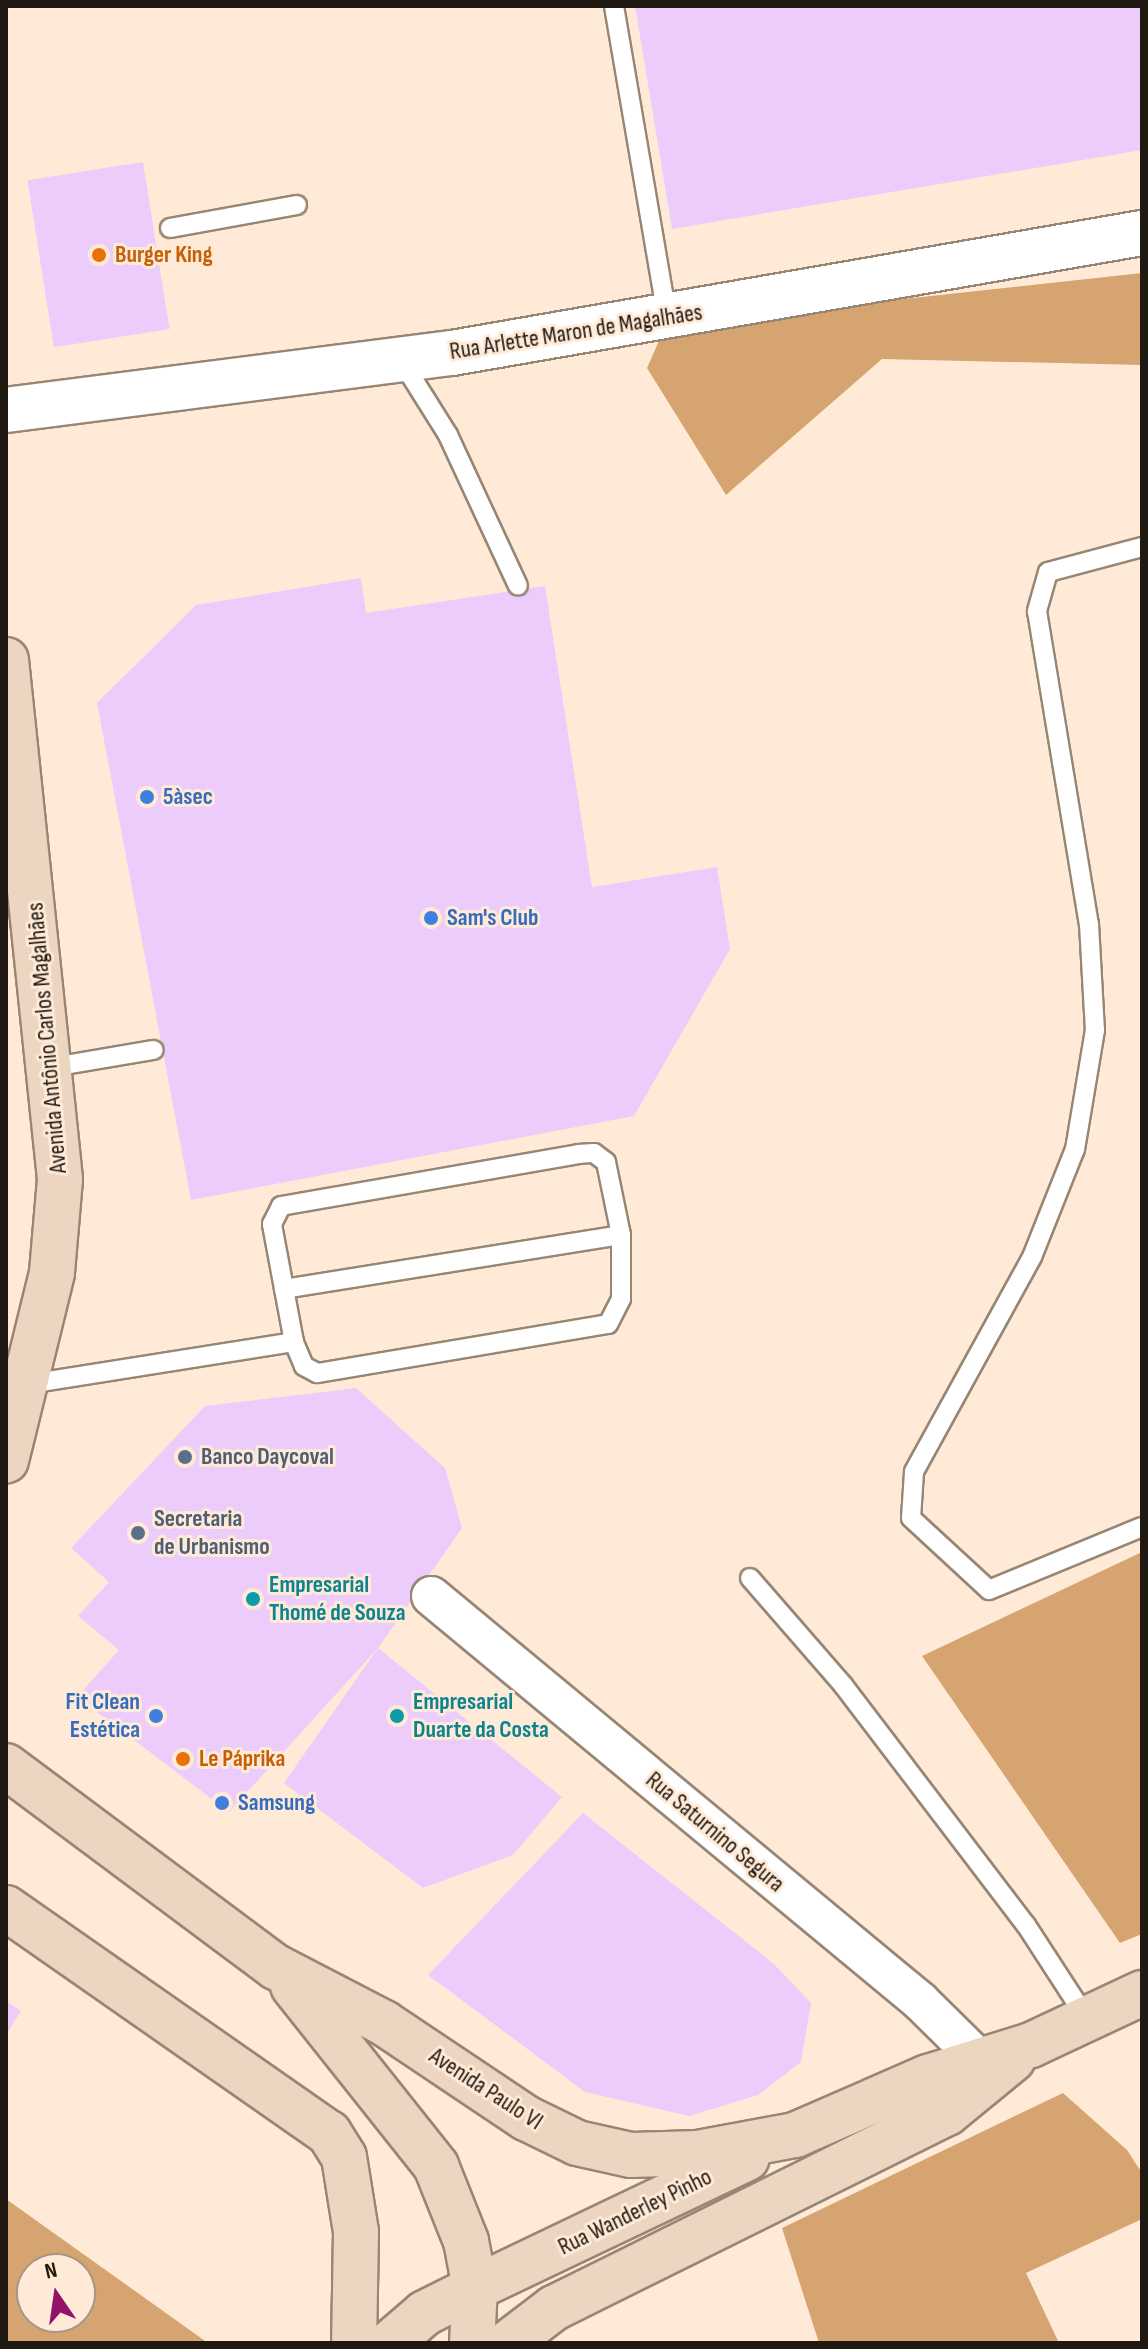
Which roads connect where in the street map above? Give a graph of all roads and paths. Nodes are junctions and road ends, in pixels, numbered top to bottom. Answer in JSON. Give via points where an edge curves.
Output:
{"nodes":[{"id":1,"x":614,"y":6,"type":"edge"},
{"id":2,"x":297,"y":205,"type":"dead end"},
{"id":3,"x":170,"y":228,"type":"dead end"},
{"id":4,"x":1142,"y":233,"type":"edge"},
{"id":5,"x":667,"y":317,"type":"junction"},
{"id":6,"x":401,"y":360,"type":"junction"},
{"id":7,"x":6,"y":410,"type":"edge"},
{"id":8,"x":1142,"y":547,"type":"edge"},
{"id":9,"x":518,"y":586,"type":"dead end"},
{"id":10,"x":7,"y":669,"type":"edge"},
{"id":11,"x":154,"y":1050,"type":"dead end"},
{"id":12,"x":53,"y":1067,"type":"junction"},
{"id":13,"x":621,"y":1235,"type":"junction"},
{"id":14,"x":284,"y":1289,"type":"junction"},
{"id":15,"x":294,"y":1342,"type":"junction"},
{"id":16,"x":29,"y":1384,"type":"junction"},
{"id":17,"x":6,"y":1460,"type":"edge"},
{"id":18,"x":1142,"y":1527,"type":"edge"},
{"id":19,"x":750,"y":1578,"type":"dead end"},
{"id":20,"x":431,"y":1596,"type":"dead end"},
{"id":21,"x":6,"y":1766,"type":"edge"},
{"id":22,"x":6,"y":1908,"type":"edge"},
{"id":23,"x":276,"y":1967,"type":"junction"},
{"id":24,"x":1142,"y":1993,"type":"edge"},
{"id":25,"x":1087,"y":2019,"type":"junction"},
{"id":26,"x":988,"y":2068,"type":"junction"},
{"id":27,"x":795,"y":2135,"type":"junction"},
{"id":28,"x":475,"y":2288,"type":"junction"},
{"id":29,"x":354,"y":2343,"type":"edge"},
{"id":30,"x":390,"y":2343,"type":"edge"},
{"id":31,"x":472,"y":2343,"type":"edge"},
{"id":32,"x":508,"y":2343,"type":"edge"}],
"edges":[{"from":1,"to":5,"type":"lane"},
{"from":2,"to":3,"type":"lane"},
{"from":4,"to":5,"type":"street","name":"Rua Arlette Maron de Magalhães"},
{"from":5,"to":6,"type":"street","name":"Rua Arlette Maron de Magalhães"},
{"from":6,"to":7,"type":"street","name":"Rua Arlette Maron de Magalhães"},
{"from":6,"to":9,"type":"lane","via":[[448,435]]},
{"from":8,"to":18,"type":"lane","via":[[1048,572],[1037,611],[1089,924],[1095,1030],[1075,1149],[1032,1257],[914,1472],[911,1518],[989,1590]]},
{"from":10,"to":12,"type":"main road","name":"Avenida Antônio Carlos Magalhães"},
{"from":11,"to":12,"type":"lane"},
{"from":12,"to":16,"type":"main road","name":"Avenida Antônio Carlos Magalhães","via":[[58,1195],[52,1273]]},
{"from":13,"to":14,"type":"lane"},
{"from":13,"to":14,"type":"lane","via":[[606,1162],[594,1153],[578,1154],[281,1206],[272,1224]]},
{"from":13,"to":15,"type":"lane","via":[[621,1299],[614,1318],[598,1328],[317,1373],[304,1366]]},
{"from":14,"to":15,"type":"lane"},
{"from":15,"to":16,"type":"lane"},
{"from":16,"to":17,"type":"main road","name":"Avenida Antônio Carlos Magalhães"},
{"from":19,"to":25,"type":"lane","via":[[853,1698],[1026,1925]]},
{"from":20,"to":26,"type":"street","name":"Rua Saturnino Segura"},
{"from":21,"to":23,"type":"main road","name":"Avenida Paulo VI"},
{"from":22,"to":29,"type":"main road","via":[[329,2133],[344,2157],[356,2232]]},
{"from":23,"to":27,"type":"main road","name":"Avenida Paulo VI","via":[[384,2023],[526,2118],[577,2143],[631,2155],[698,2153]]},
{"from":23,"to":28,"type":"main road","via":[[399,2110],[436,2166],[456,2208]]},
{"from":24,"to":25,"type":"main road","name":"Avenida Paulo VI"},
{"from":25,"to":26,"type":"main road","name":"Avenida Paulo VI"},
{"from":26,"to":27,"type":"main road","name":"Avenida Paulo VI"},
{"from":26,"to":32,"type":"main road","name":"Avenida Paulo VI","via":[[947,2113],[554,2308]]},
{"from":27,"to":28,"type":"main road","name":"Rua Wanderley Pinho"},
{"from":28,"to":30,"type":"main road","name":"Rua Wanderley Pinho","via":[[425,2313]]},
{"from":28,"to":31,"type":"main road"}]}
